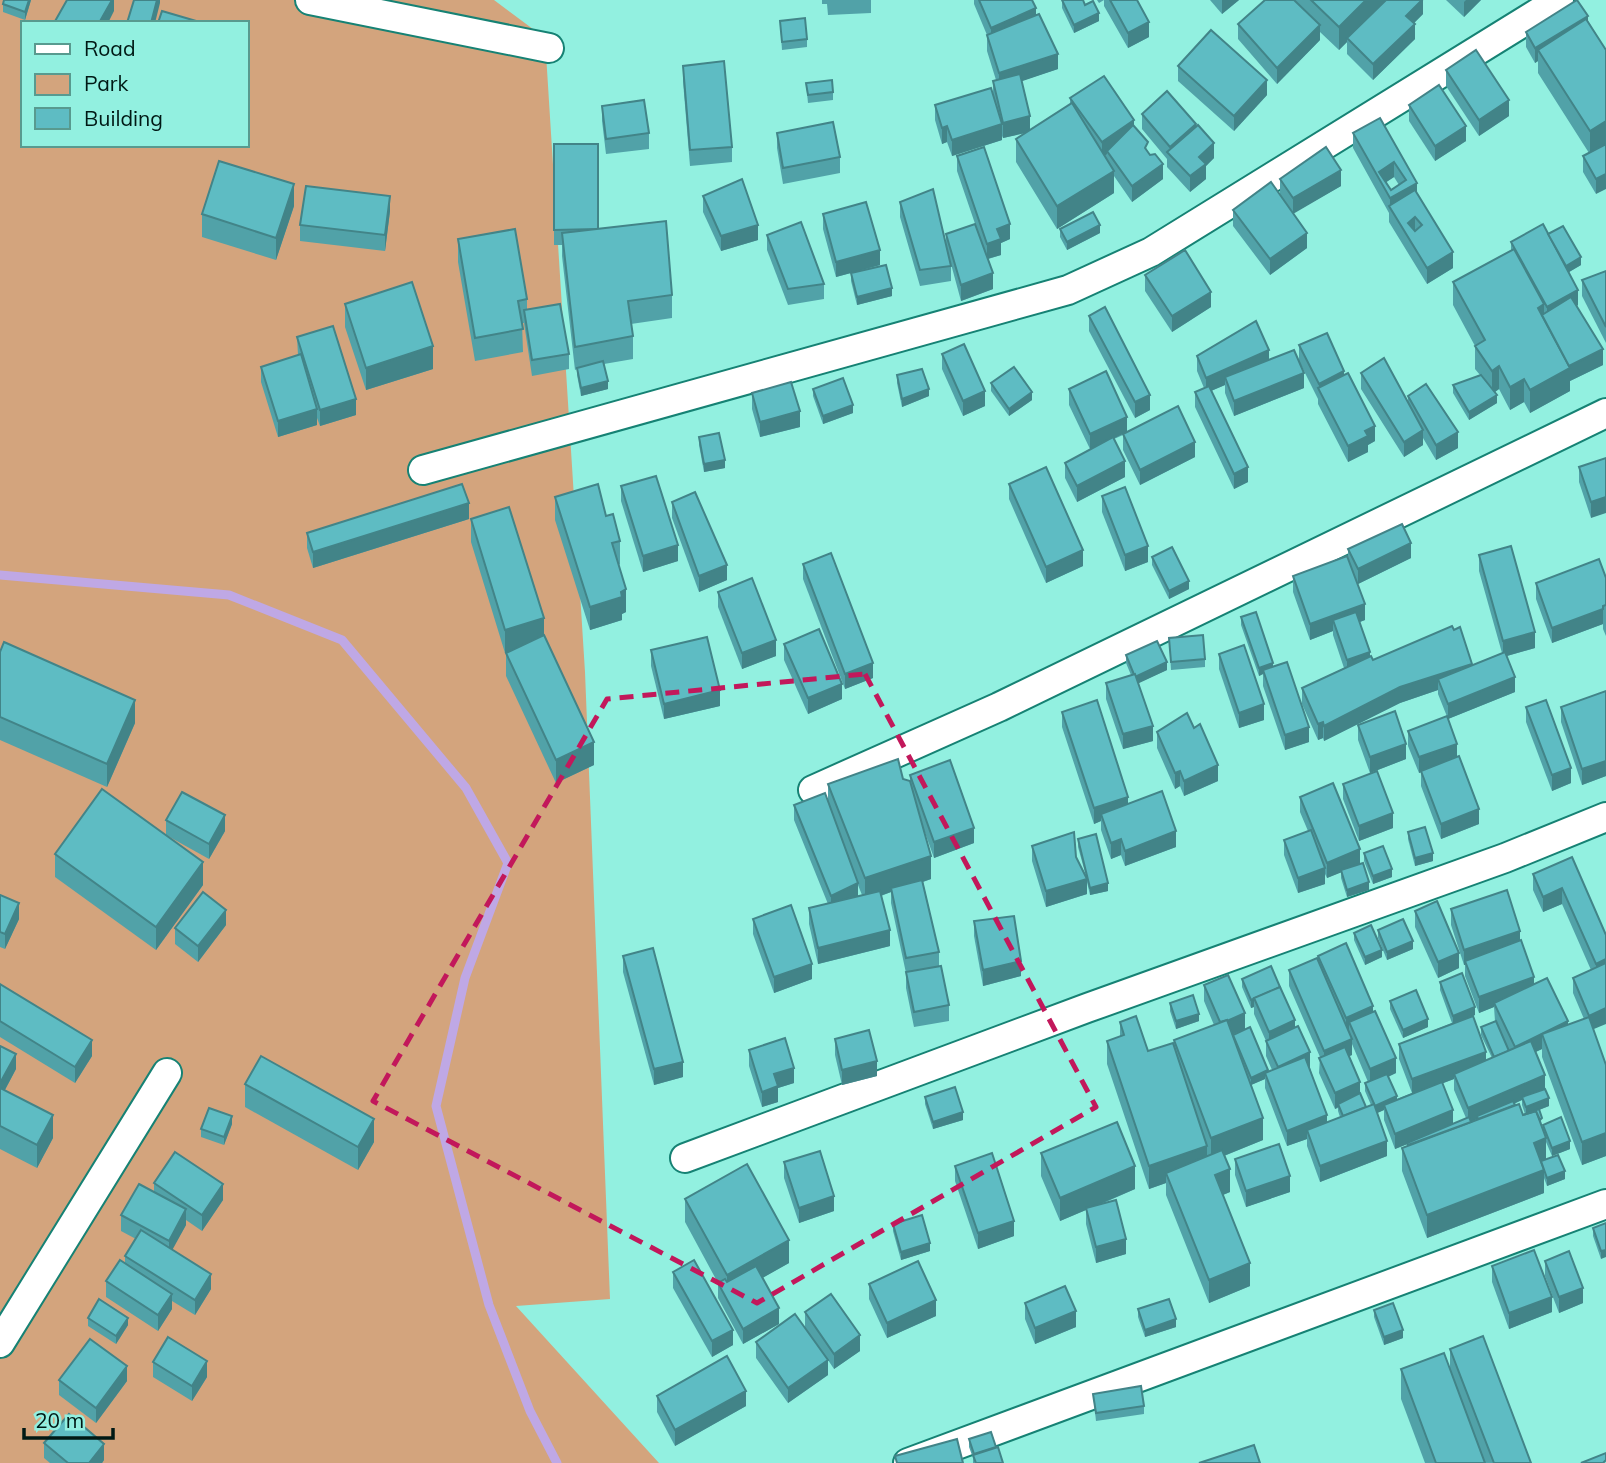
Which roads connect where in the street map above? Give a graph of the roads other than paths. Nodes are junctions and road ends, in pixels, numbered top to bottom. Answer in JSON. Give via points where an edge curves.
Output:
{"nodes":[{"id":1,"x":310,"y":0,"type":"edge"},
{"id":2,"x":1559,"y":0,"type":"edge"},
{"id":3,"x":549,"y":48,"type":"dead end"},
{"id":4,"x":1606,"y":413,"type":"edge"},
{"id":5,"x":423,"y":470,"type":"dead end"},
{"id":6,"x":813,"y":790,"type":"dead end"},
{"id":7,"x":1606,"y":817,"type":"edge"},
{"id":8,"x":167,"y":1073,"type":"dead end"},
{"id":9,"x":685,"y":1158,"type":"dead end"},
{"id":10,"x":1606,"y":1204,"type":"edge"},
{"id":11,"x":0,"y":1343,"type":"edge"},
{"id":12,"x":908,"y":1463,"type":"edge"}],
"edges":[{"from":1,"to":3,"type":"street"},
{"from":2,"to":5,"type":"street","via":[[1151,252],[1068,290]]},
{"from":4,"to":6,"type":"street","via":[[999,707]]},
{"from":7,"to":9,"type":"street"},
{"from":8,"to":11,"type":"street"},
{"from":10,"to":12,"type":"street"}]}
